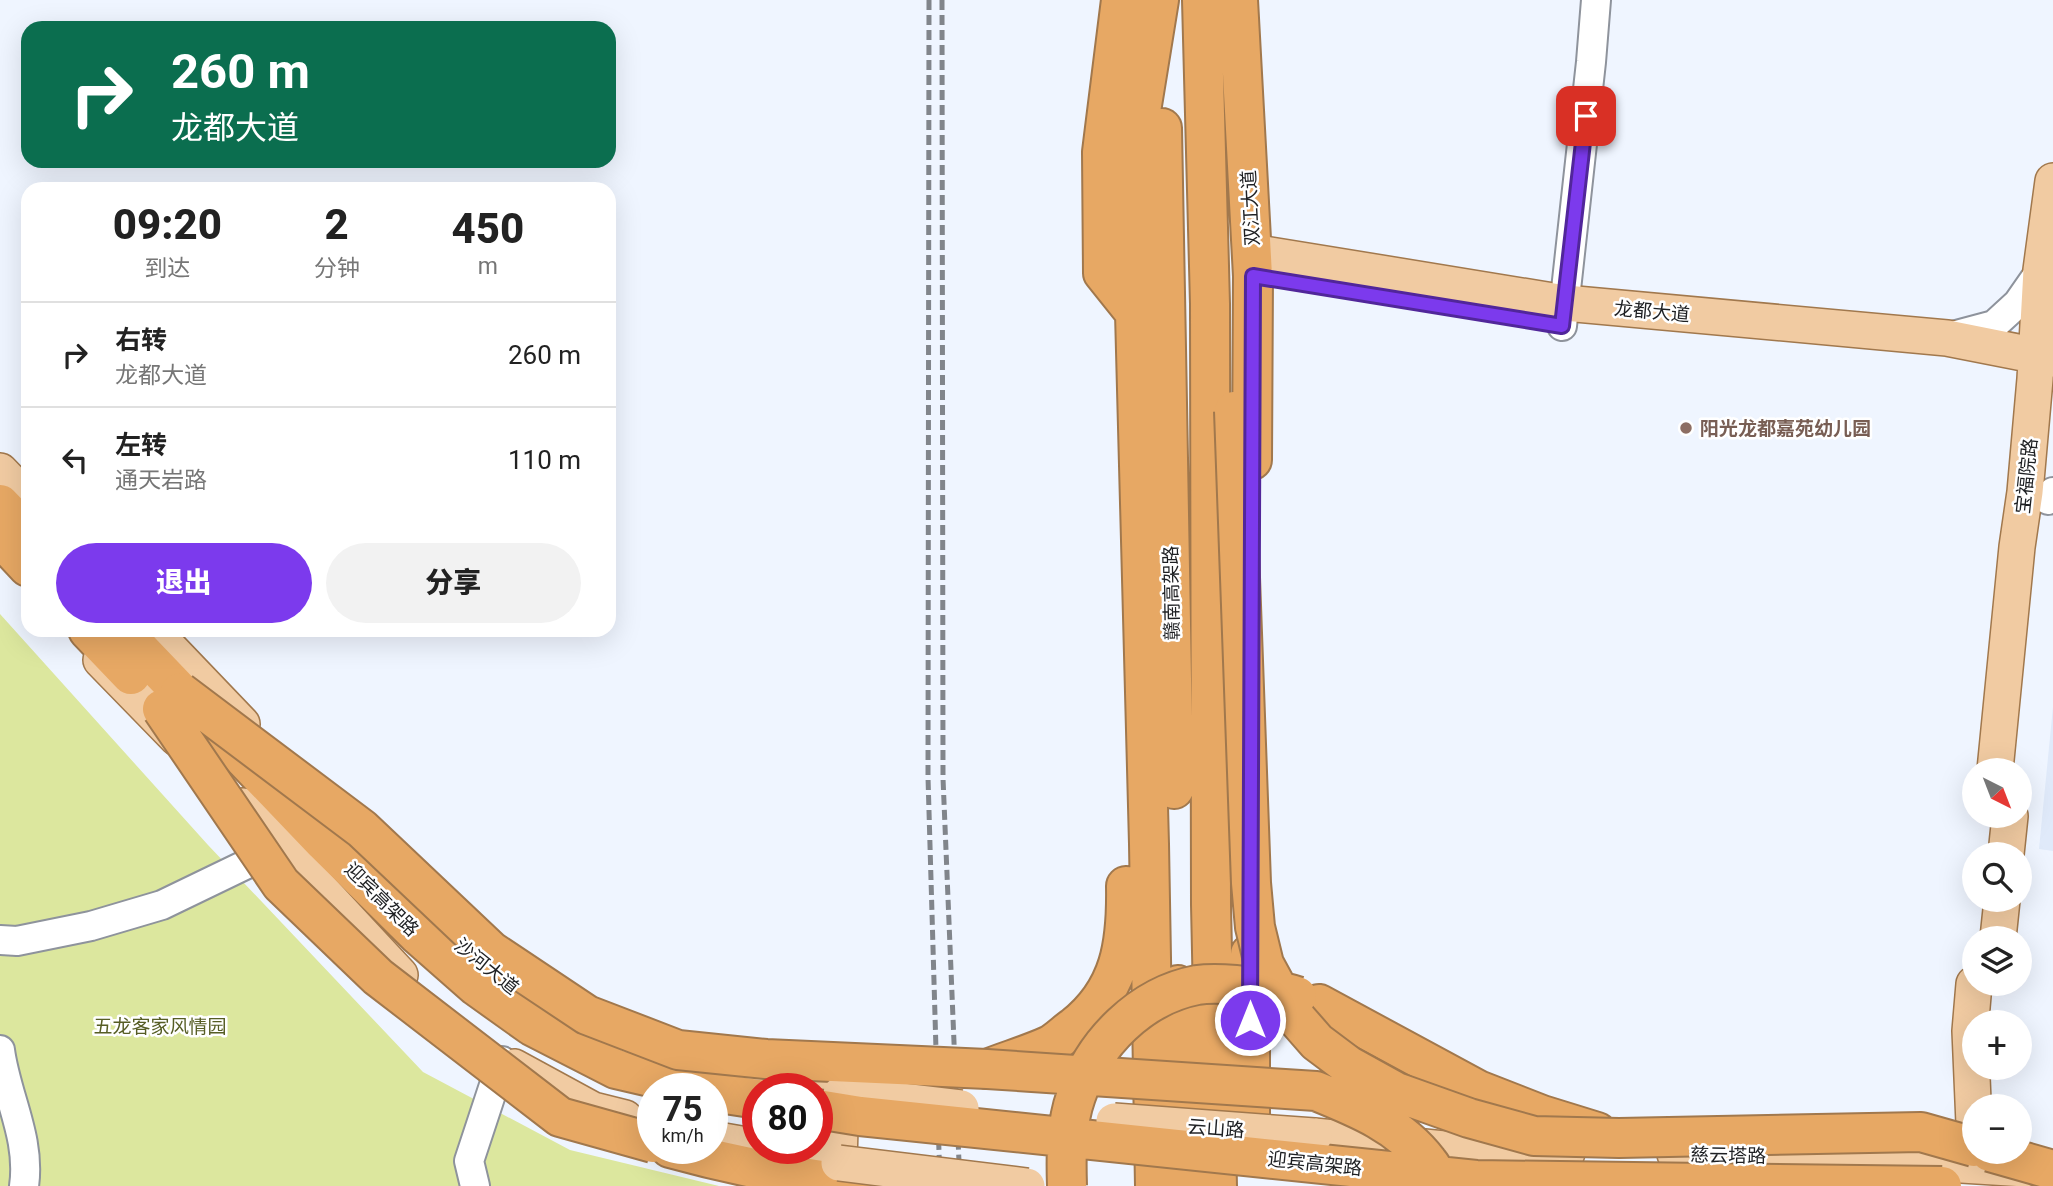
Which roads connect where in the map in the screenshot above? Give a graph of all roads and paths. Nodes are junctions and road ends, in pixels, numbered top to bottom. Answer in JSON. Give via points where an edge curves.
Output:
{"nodes":[{"id":1,"x":1121,"y":0,"type":"edge"},
{"id":2,"x":1159,"y":0,"type":"edge"},
{"id":3,"x":1202,"y":0,"type":"edge"},
{"id":4,"x":1238,"y":0,"type":"edge"},
{"id":5,"x":1596,"y":0,"type":"edge"},
{"id":6,"x":2053,"y":181,"type":"edge"},
{"id":7,"x":1252,"y":264,"type":"junction"},
{"id":8,"x":2041,"y":270,"type":"junction"},
{"id":9,"x":1210,"y":304,"type":"junction"},
{"id":10,"x":1135,"y":313,"type":"junction"},
{"id":11,"x":1564,"y":315,"type":"junction"},
{"id":12,"x":1947,"y":338,"type":"junction"},
{"id":13,"x":2045,"y":369,"type":"edge"},
{"id":14,"x":2053,"y":455,"type":"edge"},
{"id":15,"x":0,"y":471,"type":"edge"},
{"id":16,"x":21,"y":493,"type":"edge"},
{"id":17,"x":2051,"y":496,"type":"edge"},
{"id":18,"x":0,"y":504,"type":"edge"},
{"id":19,"x":21,"y":526,"type":"edge"},
{"id":20,"x":0,"y":537,"type":"edge"},
{"id":21,"x":0,"y":556,"type":"edge"},
{"id":22,"x":21,"y":560,"type":"edge"},
{"id":23,"x":21,"y":578,"type":"edge"},
{"id":24,"x":79,"y":637,"type":"edge"},
{"id":25,"x":96,"y":637,"type":"edge"},
{"id":26,"x":126,"y":637,"type":"edge"},
{"id":27,"x":159,"y":637,"type":"edge"},
{"id":28,"x":171,"y":700,"type":"junction"},
{"id":29,"x":1996,"y":758,"type":"edge"},
{"id":30,"x":2017,"y":758,"type":"edge"},
{"id":31,"x":248,"y":863,"type":"dead end"},
{"id":32,"x":1251,"y":869,"type":"junction"},
{"id":33,"x":0,"y":940,"type":"edge"},
{"id":34,"x":1973,"y":996,"type":"edge"},
{"id":35,"x":0,"y":1050,"type":"edge"},
{"id":36,"x":502,"y":1061,"type":"junction"},
{"id":37,"x":987,"y":1069,"type":"junction"},
{"id":38,"x":637,"y":1074,"type":"edge"},
{"id":39,"x":742,"y":1079,"type":"edge"},
{"id":40,"x":637,"y":1094,"type":"edge"},
{"id":41,"x":1973,"y":1094,"type":"edge"},
{"id":42,"x":833,"y":1099,"type":"edge"},
{"id":43,"x":833,"y":1102,"type":"edge"},
{"id":44,"x":637,"y":1122,"type":"edge"},
{"id":45,"x":833,"y":1128,"type":"edge"},
{"id":46,"x":1250,"y":1131,"type":"junction"},
{"id":47,"x":833,"y":1135,"type":"edge"},
{"id":48,"x":1619,"y":1138,"type":"junction"},
{"id":49,"x":637,"y":1139,"type":"edge"},
{"id":50,"x":1402,"y":1144,"type":"junction"},
{"id":51,"x":1962,"y":1152,"type":"edge"},
{"id":52,"x":728,"y":1162,"type":"edge"},
{"id":53,"x":833,"y":1162,"type":"edge"},
{"id":54,"x":839,"y":1163,"type":"junction"},
{"id":55,"x":1962,"y":1163,"type":"edge"},
{"id":56,"x":1986,"y":1164,"type":"edge"},
{"id":57,"x":2053,"y":1169,"type":"edge"},
{"id":58,"x":24,"y":1186,"type":"edge"},
{"id":59,"x":475,"y":1186,"type":"edge"},
{"id":60,"x":870,"y":1186,"type":"edge"},
{"id":61,"x":1028,"y":1186,"type":"edge"},
{"id":62,"x":1067,"y":1186,"type":"edge"},
{"id":63,"x":1155,"y":1186,"type":"edge"},
{"id":64,"x":1183,"y":1186,"type":"edge"},
{"id":65,"x":1217,"y":1186,"type":"edge"},
{"id":66,"x":1353,"y":1186,"type":"edge"},
{"id":67,"x":1401,"y":1186,"type":"edge"},
{"id":68,"x":1443,"y":1186,"type":"edge"},
{"id":69,"x":1942,"y":1186,"type":"edge"}],
"edges":[{"from":1,"to":10,"type":"highway","via":[[1102,152],[1103,273]]},
{"from":2,"to":10,"type":"highway","via":[[1136,142]]},
{"from":2,"to":64,"type":"highway","name":"赣南高架路"},
{"from":3,"to":9,"type":"highway","name":"赣南高架路"},
{"from":4,"to":7,"type":"highway","name":"双江大道"},
{"from":5,"to":11,"type":"street"},
{"from":6,"to":8,"type":"main road","name":"宝福院路"},
{"from":7,"to":11,"type":"main road","name":"龙都大道"},
{"from":7,"to":32,"type":"highway","name":"双江大道"},
{"from":8,"to":12,"type":"street","via":[[2018,303],[1994,325]]},
{"from":8,"to":13,"type":"main road","name":"宝福院路"},
{"from":9,"to":32,"type":"highway","bridge":true,"via":[[1234,411]]},
{"from":9,"to":65,"type":"highway","name":"赣南高架路","via":[[1211,891]]},
{"from":10,"to":37,"type":"highway","via":[[1112,420],[1126,916],[1123,946],[1100,1003],[1079,1022],[1050,1045]]},
{"from":10,"to":63,"type":"highway"},
{"from":11,"to":12,"type":"main road","name":"龙都大道"},
{"from":11,"to":13,"type":"main road","name":"龙都大道","via":[[1948,362]]},
{"from":12,"to":13,"type":"main road","name":"龙都大道"},
{"from":13,"to":29,"type":"main road","name":"宝福院路","via":[[2017,547]]},
{"from":14,"to":17,"type":"main road","name":"宝福院路"},
{"from":15,"to":16,"type":"main road"},
{"from":17,"to":30,"type":"main road","name":"宝福院路"},
{"from":18,"to":19,"type":"highway"},
{"from":20,"to":22,"type":"highway"},
{"from":21,"to":23,"type":"main road"},
{"from":24,"to":36,"type":"main road","via":[[400,976]]},
{"from":25,"to":28,"type":"highway","name":"迎宾高架路"},
{"from":26,"to":28,"type":"highway","name":"迎宾高架路"},
{"from":27,"to":39,"type":"main road","name":"沙河大道","via":[[462,948],[523,996],[580,1036],[681,1070]]},
{"from":28,"to":37,"type":"highway","bridge":true,"via":[[362,829],[491,951],[587,1015],[678,1050],[766,1059]]},
{"from":28,"to":38,"type":"highway","name":"迎宾高架路","bridge":true,"via":[[476,986],[532,1026],[616,1069]]},
{"from":28,"to":40,"type":"highway","name":"迎宾高架路","bridge":true,"via":[[344,891],[463,1004],[516,1043]]},
{"from":28,"to":49,"type":"highway","bridge":true,"via":[[281,884],[379,977],[560,1117]]},
{"from":31,"to":33,"type":"street","via":[[162,905],[91,926],[17,941]]},
{"from":32,"to":46,"type":"highway","name":"双江大道"},
{"from":32,"to":48,"type":"highway","bridge":true,"via":[[1255,927],[1264,964],[1289,1010],[1317,1042],[1349,1066],[1396,1092],[1534,1136]]},
{"from":34,"to":41,"type":"main road"},
{"from":35,"to":58,"type":"street","via":[[23,1140]]},
{"from":36,"to":44,"type":"main road","via":[[593,1110]]},
{"from":36,"to":59,"type":"street","via":[[469,1161]]},
{"from":37,"to":68,"type":"highway","bridge":true,"via":[[1316,1091],[1361,1108],[1398,1131],[1428,1162]]},
{"from":42,"to":46,"type":"main road","name":"云山路","bridge":true},
{"from":43,"to":69,"type":"highway","name":"迎宾高架路","bridge":true,"via":[[860,1116],[1476,1180]]},
{"from":45,"to":66,"type":"highway","name":"迎宾高架路"},
{"from":46,"to":50,"type":"main road","name":"云山路","bridge":true},
{"from":47,"to":54,"type":"main road"},
{"from":48,"to":51,"type":"highway","bridge":true,"via":[[1921,1132]]},
{"from":48,"to":62,"type":"highway","bridge":true,"via":[[1478,1090],[1319,1004],[1241,985],[1198,985],[1164,996],[1136,1013],[1092,1060],[1076,1096],[1069,1128]]},
{"from":50,"to":55,"type":"main road","name":"慈云塔路","via":[[1464,1151]]},
{"from":50,"to":67,"type":"main road"},
{"from":52,"to":60,"type":"highway"},
{"from":53,"to":54,"type":"main road"},
{"from":54,"to":61,"type":"main road","bridge":true},
{"from":56,"to":57,"type":"highway","bridge":true}]}
